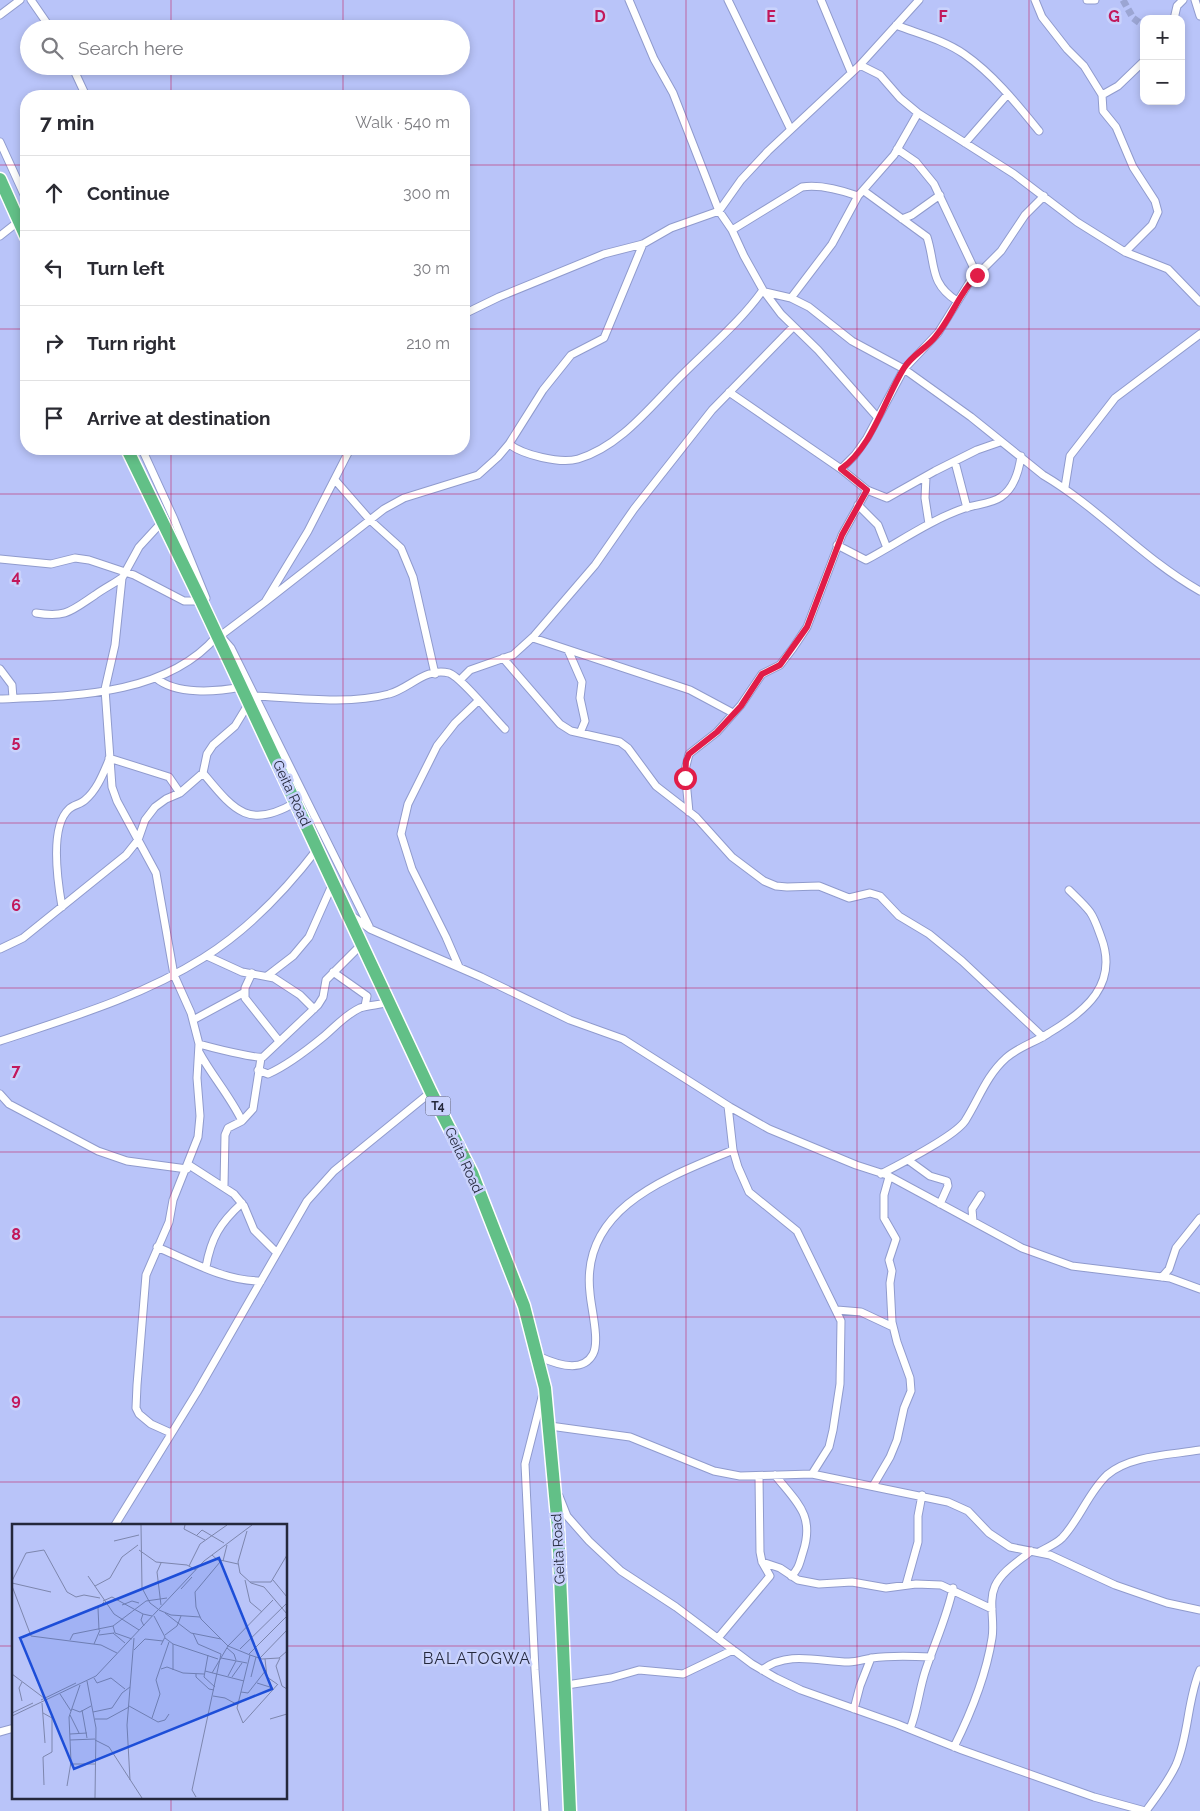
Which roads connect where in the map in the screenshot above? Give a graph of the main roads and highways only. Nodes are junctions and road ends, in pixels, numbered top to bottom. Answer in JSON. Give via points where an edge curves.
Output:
{"nodes":[{"id":1,"x":0,"y":179,"type":"edge"},
{"id":2,"x":20,"y":223,"type":"edge"},
{"id":3,"x":130,"y":455,"type":"edge"},
{"id":4,"x":570,"y":1811,"type":"edge"}],
"edges":[{"from":1,"to":2,"type":"highway"},
{"from":3,"to":4,"type":"highway","name":"Geita Road","number":"T4","via":[[241,688],[252,699],[346,912],[472,1172],[524,1306],[538,1356],[550,1426]]}]}
